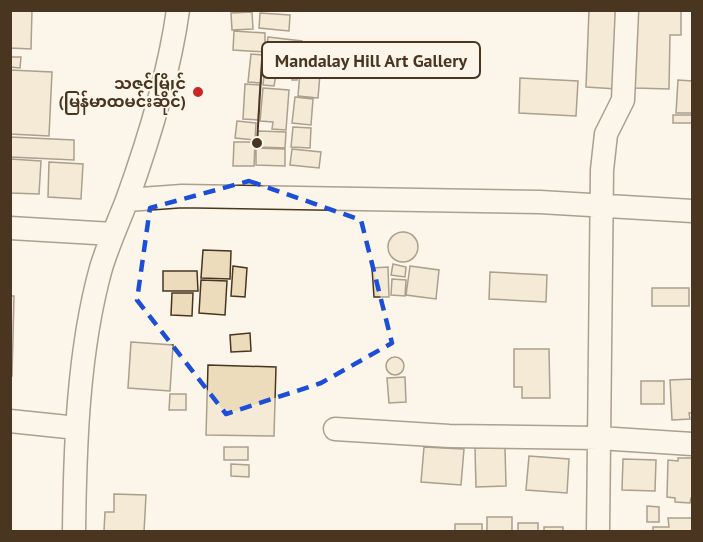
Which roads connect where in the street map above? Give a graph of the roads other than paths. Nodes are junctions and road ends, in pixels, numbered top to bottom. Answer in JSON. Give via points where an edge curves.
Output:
{"nodes":[{"id":1,"x":178,"y":10,"type":"edge"},
{"id":2,"x":627,"y":10,"type":"edge"},
{"id":3,"x":127,"y":200,"type":"junction"},
{"id":4,"x":601,"y":206,"type":"junction"},
{"id":5,"x":693,"y":211,"type":"edge"},
{"id":6,"x":10,"y":228,"type":"edge"},
{"id":7,"x":113,"y":234,"type":"junction"},
{"id":8,"x":10,"y":421,"type":"edge"},
{"id":9,"x":77,"y":428,"type":"junction"},
{"id":10,"x":335,"y":429,"type":"dead end"},
{"id":11,"x":599,"y":438,"type":"junction"},
{"id":12,"x":693,"y":444,"type":"edge"},
{"id":13,"x":74,"y":531,"type":"edge"},
{"id":14,"x":598,"y":531,"type":"edge"}],
"edges":[{"from":1,"to":3,"type":"street","via":[[156,111]]},
{"from":2,"to":4,"type":"street","via":[[624,100],[606,134]]},
{"from":3,"to":4,"type":"street","via":[[281,197]]},
{"from":3,"to":7,"type":"street"},
{"from":4,"to":5,"type":"street"},
{"from":4,"to":11,"type":"street"},
{"from":6,"to":7,"type":"street"},
{"from":7,"to":9,"type":"street","via":[[94,300]]},
{"from":8,"to":9,"type":"street"},
{"from":9,"to":13,"type":"street"},
{"from":10,"to":11,"type":"street","via":[[449,436]]},
{"from":11,"to":12,"type":"street"},
{"from":11,"to":14,"type":"street"}]}
